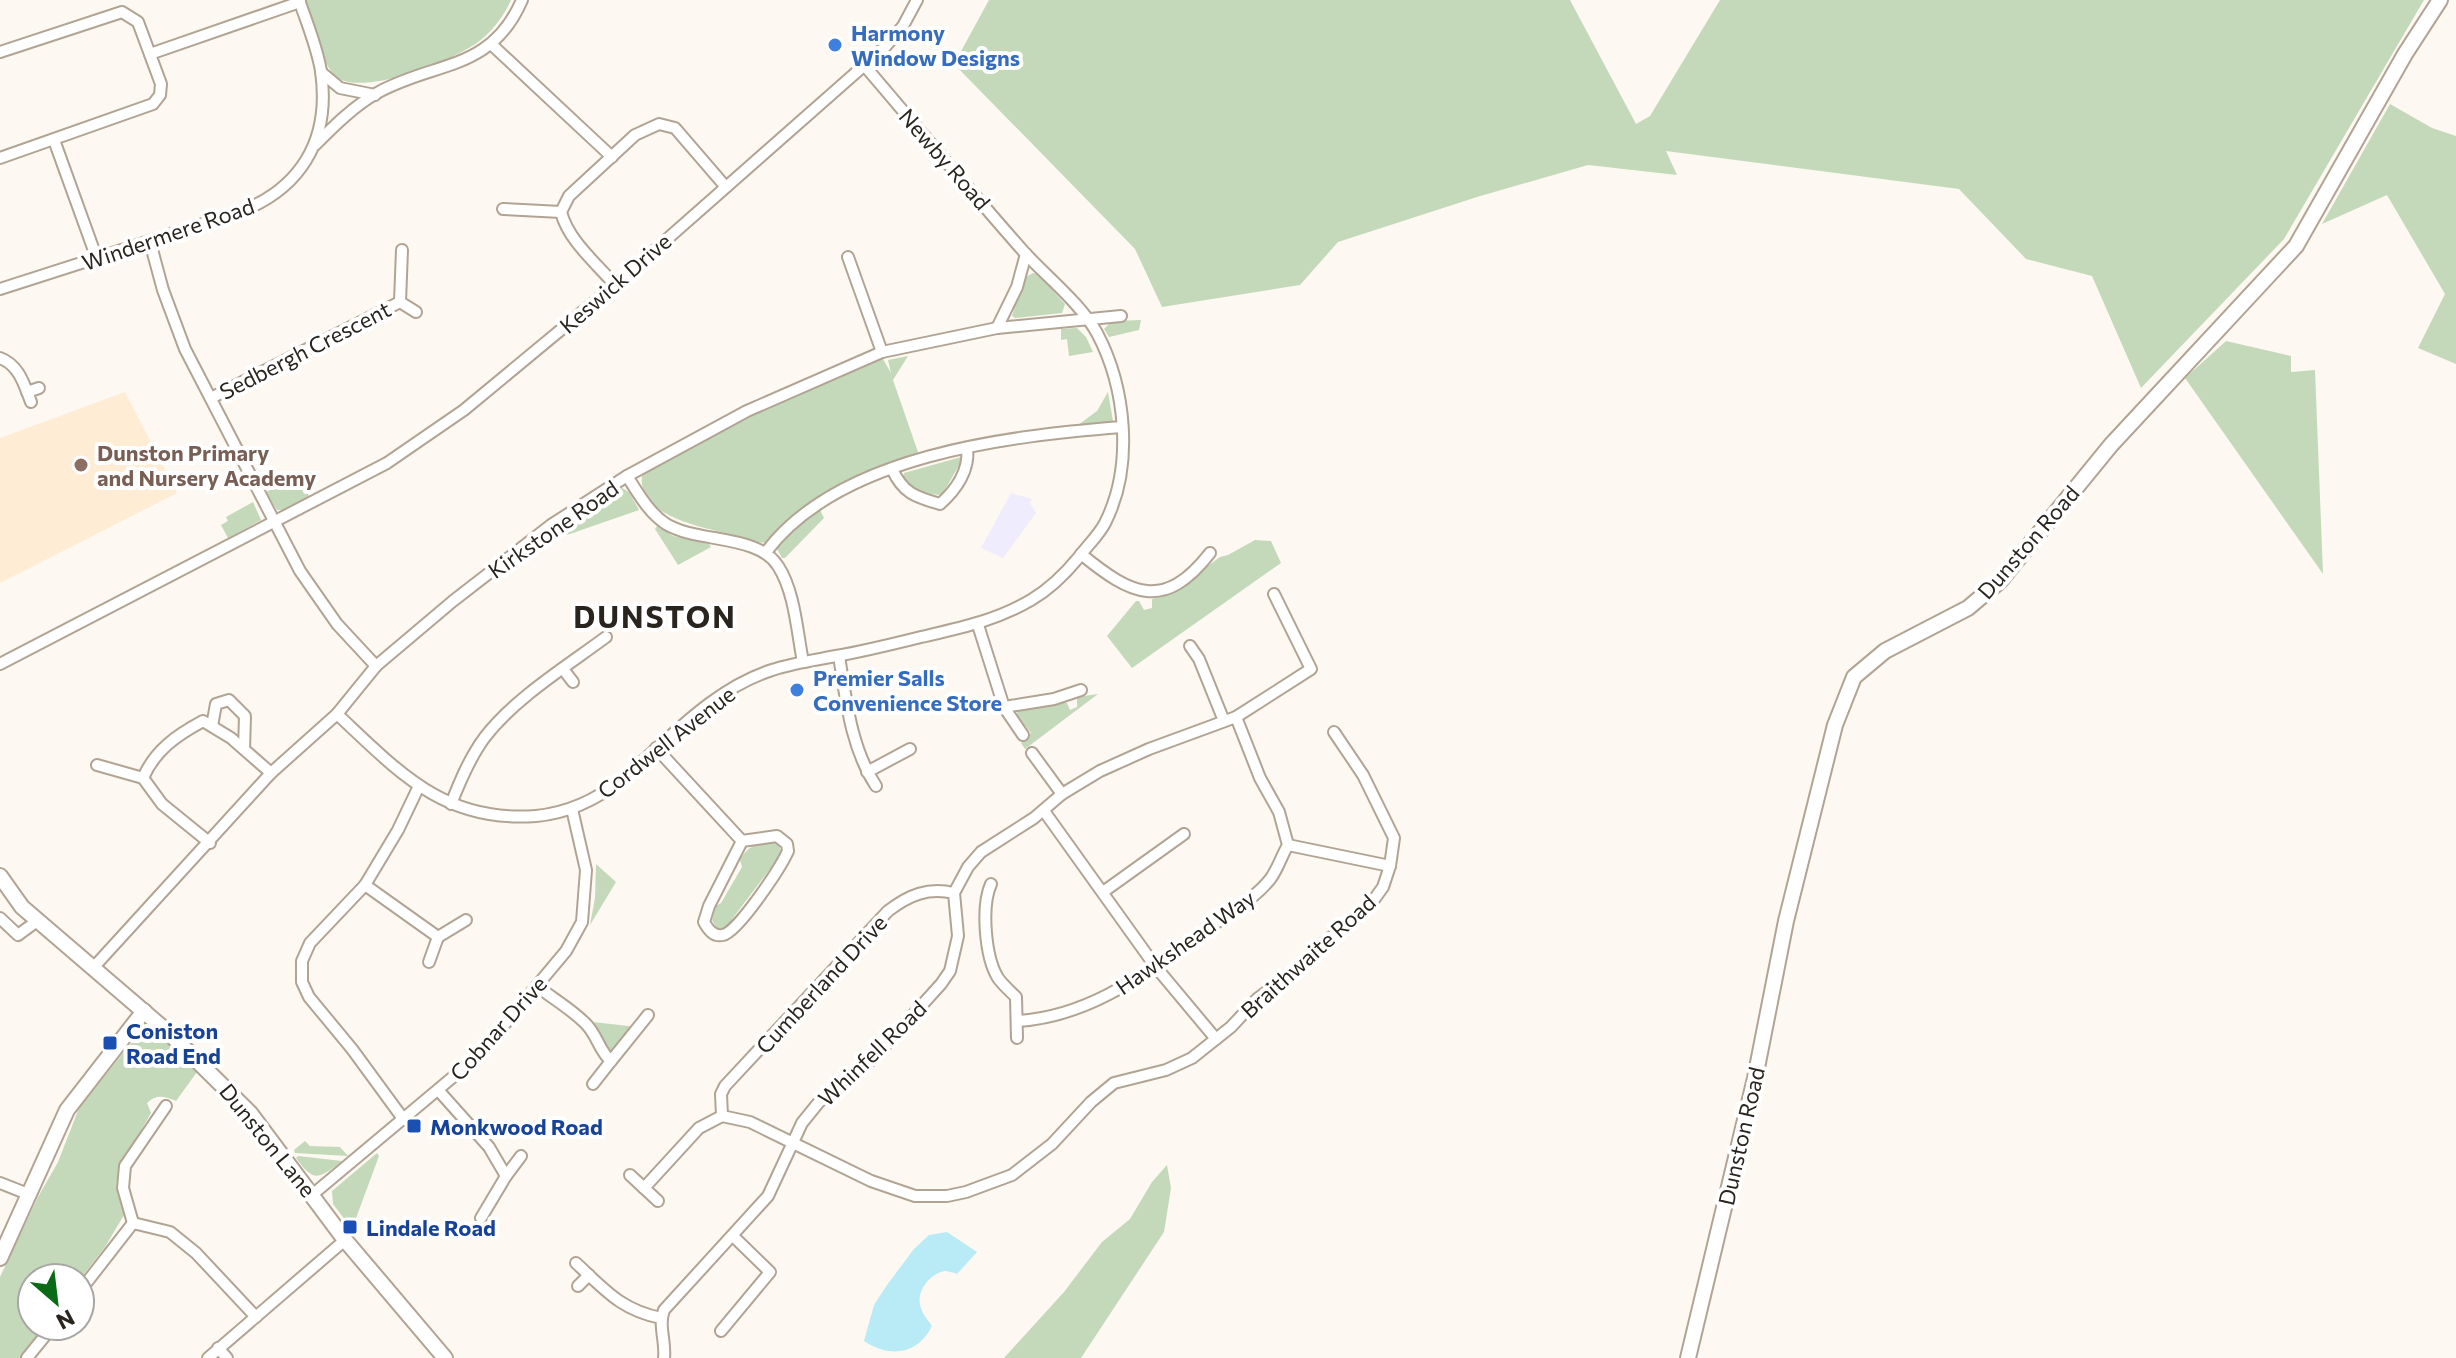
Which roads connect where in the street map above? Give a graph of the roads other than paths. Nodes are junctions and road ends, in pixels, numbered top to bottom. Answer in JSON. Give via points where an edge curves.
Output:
{"nodes":[{"id":1,"x":522,"y":0,"type":"edge"},
{"id":2,"x":917,"y":0,"type":"edge"},
{"id":3,"x":2440,"y":0,"type":"edge"},
{"id":4,"x":300,"y":1,"type":"edge"},
{"id":5,"x":491,"y":44,"type":"junction"},
{"id":6,"x":0,"y":52,"type":"edge"},
{"id":7,"x":150,"y":54,"type":"junction"},
{"id":8,"x":864,"y":65,"type":"junction"},
{"id":9,"x":321,"y":72,"type":"junction"},
{"id":10,"x":375,"y":95,"type":"junction"},
{"id":11,"x":54,"y":140,"type":"junction"},
{"id":12,"x":314,"y":146,"type":"junction"},
{"id":13,"x":612,"y":157,"type":"junction"},
{"id":14,"x":0,"y":158,"type":"edge"},
{"id":15,"x":725,"y":186,"type":"junction"},
{"id":16,"x":503,"y":209,"type":"dead end"},
{"id":17,"x":561,"y":212,"type":"junction"},
{"id":18,"x":150,"y":242,"type":"junction"},
{"id":19,"x":402,"y":250,"type":"dead end"},
{"id":20,"x":1026,"y":254,"type":"junction"},
{"id":21,"x":848,"y":257,"type":"dead end"},
{"id":22,"x":97,"y":259,"type":"junction"},
{"id":23,"x":615,"y":285,"type":"junction"},
{"id":24,"x":0,"y":289,"type":"edge"},
{"id":25,"x":400,"y":302,"type":"junction"},
{"id":26,"x":416,"y":312,"type":"dead end"},
{"id":27,"x":1121,"y":316,"type":"dead end"},
{"id":28,"x":1086,"y":318,"type":"junction"},
{"id":29,"x":997,"y":328,"type":"junction"},
{"id":30,"x":882,"y":352,"type":"junction"},
{"id":31,"x":0,"y":358,"type":"edge"},
{"id":32,"x":39,"y":388,"type":"dead end"},
{"id":33,"x":211,"y":398,"type":"junction"},
{"id":34,"x":1122,"y":427,"type":"junction"},
{"id":35,"x":967,"y":448,"type":"junction"},
{"id":36,"x":892,"y":469,"type":"junction"},
{"id":37,"x":627,"y":476,"type":"junction"},
{"id":38,"x":275,"y":521,"type":"junction"},
{"id":39,"x":766,"y":552,"type":"junction"},
{"id":40,"x":1210,"y":553,"type":"dead end"},
{"id":41,"x":1081,"y":554,"type":"junction"},
{"id":42,"x":1274,"y":594,"type":"dead end"},
{"id":43,"x":978,"y":625,"type":"junction"},
{"id":44,"x":606,"y":637,"type":"dead end"},
{"id":45,"x":1190,"y":646,"type":"dead end"},
{"id":46,"x":839,"y":656,"type":"junction"},
{"id":47,"x":803,"y":662,"type":"junction"},
{"id":48,"x":0,"y":664,"type":"edge"},
{"id":49,"x":376,"y":666,"type":"junction"},
{"id":50,"x":563,"y":669,"type":"junction"},
{"id":51,"x":573,"y":682,"type":"dead end"},
{"id":52,"x":1081,"y":690,"type":"dead end"},
{"id":53,"x":1004,"y":707,"type":"junction"},
{"id":54,"x":337,"y":714,"type":"junction"},
{"id":55,"x":1236,"y":717,"type":"junction"},
{"id":56,"x":1224,"y":721,"type":"junction"},
{"id":57,"x":212,"y":726,"type":"junction"},
{"id":58,"x":1334,"y":732,"type":"dead end"},
{"id":59,"x":1023,"y":735,"type":"dead end"},
{"id":60,"x":656,"y":748,"type":"junction"},
{"id":61,"x":244,"y":749,"type":"junction"},
{"id":62,"x":910,"y":749,"type":"dead end"},
{"id":63,"x":1032,"y":753,"type":"dead end"},
{"id":64,"x":97,"y":765,"type":"dead end"},
{"id":65,"x":867,"y":772,"type":"junction"},
{"id":66,"x":271,"y":773,"type":"junction"},
{"id":67,"x":143,"y":778,"type":"junction"},
{"id":68,"x":419,"y":786,"type":"junction"},
{"id":69,"x":876,"y":786,"type":"dead end"},
{"id":70,"x":1062,"y":794,"type":"junction"},
{"id":71,"x":451,"y":804,"type":"junction"},
{"id":72,"x":572,"y":809,"type":"junction"},
{"id":73,"x":1044,"y":811,"type":"junction"},
{"id":74,"x":1184,"y":834,"type":"dead end"},
{"id":75,"x":742,"y":841,"type":"junction"},
{"id":76,"x":210,"y":843,"type":"junction"},
{"id":77,"x":1288,"y":845,"type":"junction"},
{"id":78,"x":1390,"y":866,"type":"junction"},
{"id":79,"x":0,"y":876,"type":"edge"},
{"id":80,"x":991,"y":884,"type":"dead end"},
{"id":81,"x":365,"y":885,"type":"junction"},
{"id":82,"x":1103,"y":892,"type":"junction"},
{"id":83,"x":954,"y":893,"type":"junction"},
{"id":84,"x":0,"y":918,"type":"edge"},
{"id":85,"x":466,"y":920,"type":"dead end"},
{"id":86,"x":37,"y":921,"type":"junction"},
{"id":87,"x":438,"y":937,"type":"junction"},
{"id":88,"x":429,"y":962,"type":"dead end"},
{"id":89,"x":1155,"y":966,"type":"junction"},
{"id":90,"x":93,"y":968,"type":"junction"},
{"id":91,"x":537,"y":986,"type":"junction"},
{"id":92,"x":144,"y":1011,"type":"junction"},
{"id":93,"x":648,"y":1015,"type":"dead end"},
{"id":94,"x":1018,"y":1021,"type":"junction"},
{"id":95,"x":1017,"y":1038,"type":"dead end"},
{"id":96,"x":1216,"y":1039,"type":"junction"},
{"id":97,"x":611,"y":1061,"type":"junction"},
{"id":98,"x":593,"y":1084,"type":"dead end"},
{"id":99,"x":439,"y":1091,"type":"junction"},
{"id":100,"x":166,"y":1106,"type":"dead end"},
{"id":101,"x":722,"y":1116,"type":"junction"},
{"id":102,"x":404,"y":1120,"type":"junction"},
{"id":103,"x":792,"y":1143,"type":"junction"},
{"id":104,"x":521,"y":1156,"type":"dead end"},
{"id":105,"x":630,"y":1175,"type":"dead end"},
{"id":106,"x":506,"y":1176,"type":"junction"},
{"id":107,"x":0,"y":1183,"type":"edge"},
{"id":108,"x":644,"y":1188,"type":"junction"},
{"id":109,"x":28,"y":1194,"type":"junction"},
{"id":110,"x":312,"y":1195,"type":"junction"},
{"id":111,"x":658,"y":1201,"type":"dead end"},
{"id":112,"x":481,"y":1218,"type":"dead end"},
{"id":113,"x":133,"y":1223,"type":"junction"},
{"id":114,"x":733,"y":1236,"type":"junction"},
{"id":115,"x":345,"y":1240,"type":"junction"},
{"id":116,"x":0,"y":1258,"type":"edge"},
{"id":117,"x":576,"y":1263,"type":"dead end"},
{"id":118,"x":96,"y":1270,"type":"edge"},
{"id":119,"x":589,"y":1275,"type":"junction"},
{"id":120,"x":578,"y":1286,"type":"dead end"},
{"id":121,"x":256,"y":1317,"type":"junction"},
{"id":122,"x":661,"y":1318,"type":"junction"},
{"id":123,"x":721,"y":1331,"type":"dead end"},
{"id":124,"x":40,"y":1342,"type":"edge"},
{"id":125,"x":218,"y":1348,"type":"junction"},
{"id":126,"x":27,"y":1358,"type":"edge"},
{"id":127,"x":208,"y":1358,"type":"edge"},
{"id":128,"x":227,"y":1358,"type":"edge"},
{"id":129,"x":445,"y":1358,"type":"edge"},
{"id":130,"x":664,"y":1358,"type":"edge"},
{"id":131,"x":1688,"y":1358,"type":"edge"}],
"edges":[{"from":1,"to":5,"type":"street","name":"Windermere Road"},
{"from":2,"to":8,"type":"street","name":"Keswick Drive","via":[[903,26]]},
{"from":3,"to":131,"type":"main road","name":"Dunston Road","via":[[2296,246],[2111,445],[2000,581],[1968,608],[1885,651],[1854,677],[1835,725],[1786,921],[1745,1123]]},
{"from":4,"to":7,"type":"street"},
{"from":4,"to":9,"type":"street","name":"Windermere Road"},
{"from":5,"to":10,"type":"street","name":"Windermere Road","via":[[469,59]]},
{"from":5,"to":13,"type":"street"},
{"from":6,"to":7,"type":"street","via":[[122,12],[138,22]]},
{"from":7,"to":11,"type":"street","via":[[161,84],[153,104]]},
{"from":8,"to":15,"type":"street","name":"Keswick Drive"},
{"from":8,"to":20,"type":"street","name":"Newby Road"},
{"from":9,"to":10,"type":"street","via":[[340,88]]},
{"from":9,"to":12,"type":"street","name":"Windermere Road","via":[[324,106]]},
{"from":10,"to":12,"type":"street","name":"Windermere Road"},
{"from":11,"to":14,"type":"street"},
{"from":11,"to":22,"type":"street"},
{"from":12,"to":18,"type":"street","name":"Windermere Road","via":[[283,189],[258,206]]},
{"from":13,"to":15,"type":"street","via":[[647,128],[675,128]]},
{"from":13,"to":17,"type":"street","via":[[569,196]]},
{"from":15,"to":23,"type":"street","name":"Keswick Drive"},
{"from":16,"to":17,"type":"street"},
{"from":17,"to":23,"type":"street","via":[[564,225]]},
{"from":18,"to":22,"type":"street","name":"Windermere Road"},
{"from":18,"to":33,"type":"street","via":[[185,349]]},
{"from":19,"to":25,"type":"street","name":"Sedbergh Crescent"},
{"from":20,"to":28,"type":"street","name":"Newby Road"},
{"from":20,"to":29,"type":"street"},
{"from":21,"to":30,"type":"street"},
{"from":22,"to":24,"type":"street","name":"Windermere Road"},
{"from":23,"to":38,"type":"street","name":"Keswick Drive","via":[[464,410],[387,463]]},
{"from":25,"to":26,"type":"street","name":"Sedbergh Crescent"},
{"from":25,"to":33,"type":"street","name":"Sedbergh Crescent"},
{"from":27,"to":28,"type":"street","name":"Kirkstone Road"},
{"from":28,"to":29,"type":"street","name":"Kirkstone Road"},
{"from":28,"to":34,"type":"street","name":"Cordwell Avenue","via":[[1112,368]]},
{"from":29,"to":30,"type":"street","name":"Kirkstone Road"},
{"from":30,"to":37,"type":"street","name":"Kirkstone Road","via":[[747,411]]},
{"from":31,"to":32,"type":"street","via":[[14,365],[29,397]]},
{"from":33,"to":38,"type":"street"},
{"from":34,"to":35,"type":"street"},
{"from":34,"to":41,"type":"street","name":"Cordwell Avenue","via":[[1116,494],[1104,524]]},
{"from":35,"to":36,"type":"street"},
{"from":35,"to":36,"type":"street","via":[[962,475],[940,504],[901,487]]},
{"from":36,"to":39,"type":"street","via":[[826,497],[782,531]]},
{"from":37,"to":39,"type":"street","via":[[651,513],[668,525]]},
{"from":37,"to":49,"type":"street","name":"Kirkstone Road","via":[[551,525]]},
{"from":38,"to":48,"type":"street","name":"Keswick Drive"},
{"from":38,"to":49,"type":"street","via":[[307,582]]},
{"from":39,"to":47,"type":"street","via":[[785,580]]},
{"from":40,"to":41,"type":"street","via":[[1200,566],[1157,593],[1137,592]]},
{"from":41,"to":43,"type":"street","name":"Cordwell Avenue","via":[[1062,578],[1031,600]]},
{"from":42,"to":55,"type":"street","via":[[1311,669]]},
{"from":43,"to":46,"type":"street","name":"Cordwell Avenue"},
{"from":43,"to":53,"type":"street"},
{"from":44,"to":50,"type":"street"},
{"from":45,"to":56,"type":"street"},
{"from":46,"to":47,"type":"street","name":"Cordwell Avenue"},
{"from":46,"to":65,"type":"street","via":[[851,727]]},
{"from":47,"to":60,"type":"street","name":"Cordwell Avenue","via":[[730,690]]},
{"from":49,"to":54,"type":"street","name":"Kirkstone Road"},
{"from":50,"to":51,"type":"street"},
{"from":50,"to":71,"type":"street","via":[[485,737]]},
{"from":52,"to":53,"type":"street"},
{"from":53,"to":59,"type":"street"},
{"from":54,"to":66,"type":"street","name":"Kirkstone Road"},
{"from":54,"to":68,"type":"street","name":"Cordwell Avenue"},
{"from":55,"to":56,"type":"street"},
{"from":55,"to":77,"type":"street","via":[[1279,812]]},
{"from":56,"to":70,"type":"street","via":[[1100,771]]},
{"from":57,"to":61,"type":"street"},
{"from":57,"to":61,"type":"street","via":[[216,704],[229,700],[245,716]]},
{"from":57,"to":67,"type":"street","via":[[203,721],[183,732],[151,759]]},
{"from":58,"to":78,"type":"street","via":[[1363,775],[1394,838]]},
{"from":60,"to":72,"type":"street","name":"Cordwell Avenue","via":[[619,781]]},
{"from":60,"to":75,"type":"street"},
{"from":61,"to":66,"type":"street"},
{"from":62,"to":65,"type":"street"},
{"from":63,"to":70,"type":"street"},
{"from":64,"to":67,"type":"street"},
{"from":65,"to":69,"type":"street"},
{"from":66,"to":76,"type":"street","name":"Kirkstone Road"},
{"from":67,"to":76,"type":"street","via":[[162,804]]},
{"from":68,"to":71,"type":"street","name":"Cordwell Avenue"},
{"from":68,"to":81,"type":"street"},
{"from":70,"to":73,"type":"street"},
{"from":71,"to":72,"type":"street","name":"Cordwell Avenue","via":[[513,817]]},
{"from":72,"to":91,"type":"street","name":"Cobnar Drive","via":[[586,870],[582,922]]},
{"from":73,"to":82,"type":"street"},
{"from":73,"to":83,"type":"street","via":[[981,852]]},
{"from":74,"to":82,"type":"street"},
{"from":75,"to":75,"type":"street","via":[[704,922],[715,935],[732,930],[788,851],[777,836]]},
{"from":76,"to":90,"type":"street","name":"Kirkstone Road"},
{"from":77,"to":78,"type":"street"},
{"from":77,"to":89,"type":"street","name":"Hawkshead Way","via":[[1259,890]]},
{"from":78,"to":96,"type":"street","name":"Braithwaite Road","via":[[1383,887],[1360,915]]},
{"from":79,"to":86,"type":"main road","name":"Dunston Lane"},
{"from":80,"to":94,"type":"street","via":[[985,912],[988,942],[998,978],[1016,997]]},
{"from":81,"to":87,"type":"street"},
{"from":81,"to":102,"type":"street","via":[[310,943],[302,961],[302,982]]},
{"from":82,"to":89,"type":"street"},
{"from":83,"to":101,"type":"street","name":"Cumberland Drive","via":[[927,891],[888,911],[725,1086]]},
{"from":83,"to":103,"type":"street","name":"Whinfell Road","via":[[958,936],[950,971],[875,1057],[819,1102]]},
{"from":84,"to":86,"type":"street","via":[[18,935]]},
{"from":85,"to":87,"type":"street"},
{"from":86,"to":90,"type":"main road","name":"Dunston Lane"},
{"from":87,"to":88,"type":"street"},
{"from":89,"to":94,"type":"street","name":"Hawkshead Way","via":[[1093,1004],[1042,1020]]},
{"from":89,"to":96,"type":"street"},
{"from":90,"to":92,"type":"main road","name":"Dunston Lane"},
{"from":91,"to":97,"type":"street","via":[[584,1021]]},
{"from":91,"to":99,"type":"street","name":"Cobnar Drive","via":[[478,1056]]},
{"from":92,"to":109,"type":"main road","via":[[67,1110]]},
{"from":92,"to":110,"type":"main road","name":"Dunston Lane","via":[[250,1113]]},
{"from":93,"to":97,"type":"street"},
{"from":94,"to":95,"type":"street"},
{"from":96,"to":103,"type":"street","name":"Braithwaite Road","via":[[1179,1064],[1114,1083],[1012,1175],[966,1192],[929,1197],[896,1191]]},
{"from":97,"to":98,"type":"street"},
{"from":99,"to":102,"type":"street","name":"Cobnar Drive"},
{"from":99,"to":106,"type":"street","via":[[489,1147]]},
{"from":100,"to":113,"type":"street","via":[[125,1166],[123,1188]]},
{"from":101,"to":103,"type":"street","name":"Braithwaite Road","via":[[750,1122]]},
{"from":101,"to":108,"type":"street","via":[[699,1128]]},
{"from":102,"to":110,"type":"street","name":"Cobnar Drive"},
{"from":103,"to":114,"type":"street","name":"Whinfell Road","via":[[768,1196]]},
{"from":104,"to":106,"type":"street"},
{"from":105,"to":108,"type":"street"},
{"from":106,"to":112,"type":"street"},
{"from":107,"to":109,"type":"street"},
{"from":108,"to":111,"type":"street"},
{"from":109,"to":116,"type":"main road"},
{"from":110,"to":115,"type":"main road","name":"Dunston Lane"},
{"from":113,"to":118,"type":"street"},
{"from":113,"to":121,"type":"street","via":[[170,1232]]},
{"from":114,"to":122,"type":"street","name":"Whinfell Road"},
{"from":114,"to":123,"type":"street","via":[[770,1272]]},
{"from":115,"to":121,"type":"street"},
{"from":115,"to":129,"type":"main road","name":"Dunston Lane"},
{"from":117,"to":119,"type":"street"},
{"from":119,"to":120,"type":"street"},
{"from":119,"to":122,"type":"street","via":[[630,1309]]},
{"from":121,"to":125,"type":"street"},
{"from":122,"to":130,"type":"street"},
{"from":124,"to":126,"type":"street"},
{"from":125,"to":127,"type":"street"},
{"from":125,"to":128,"type":"street"}]}
